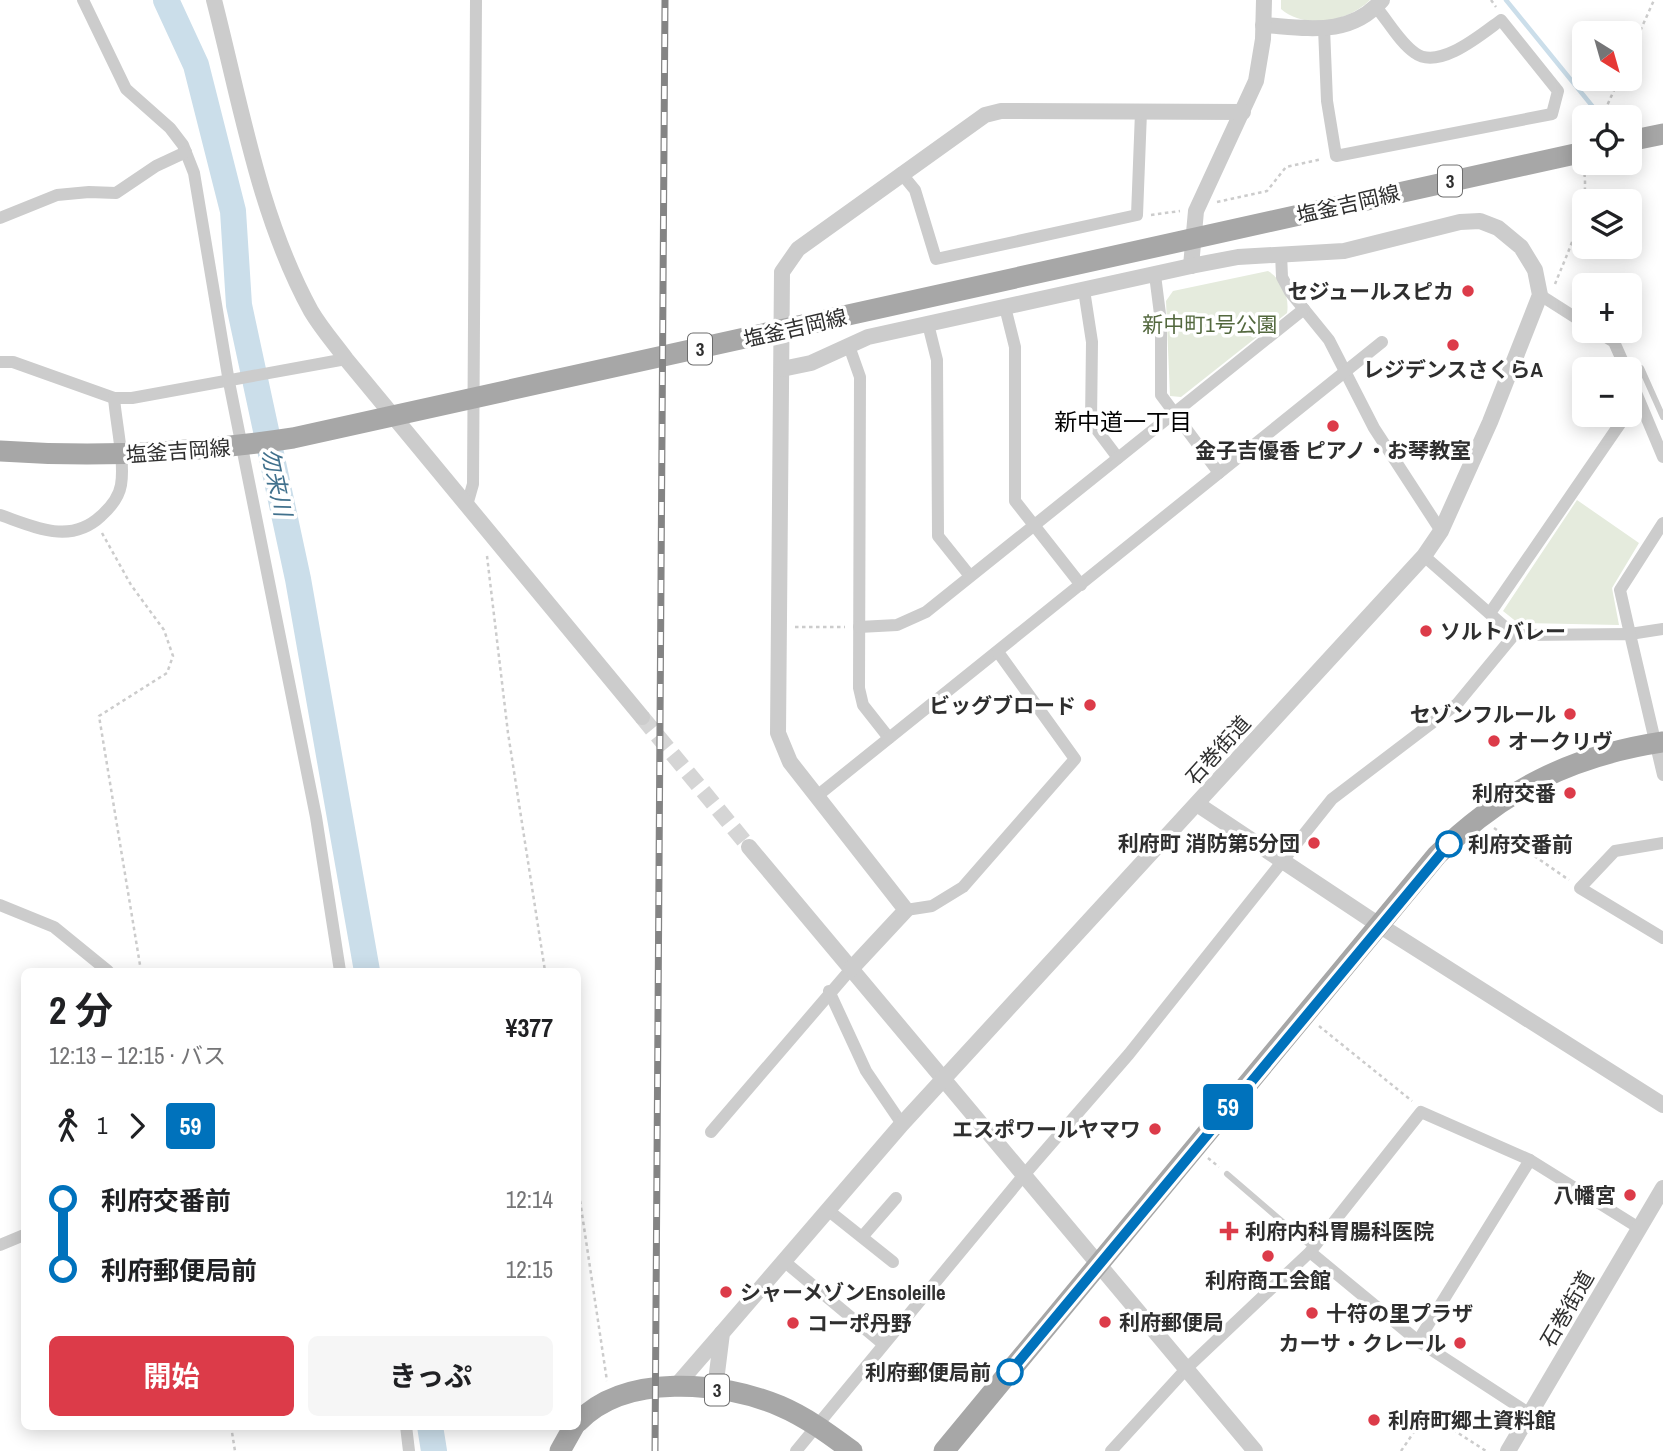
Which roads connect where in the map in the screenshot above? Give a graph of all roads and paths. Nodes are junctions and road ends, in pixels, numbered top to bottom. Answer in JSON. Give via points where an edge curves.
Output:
{"nodes":[{"id":1,"x":83,"y":0,"type":"edge"},
{"id":2,"x":214,"y":0,"type":"edge"},
{"id":3,"x":476,"y":0,"type":"edge"},
{"id":4,"x":1264,"y":0,"type":"edge"},
{"id":5,"x":1654,"y":0,"type":"edge"},
{"id":6,"x":1379,"y":4,"type":"edge"},
{"id":7,"x":1263,"y":25,"type":"junction"},
{"id":8,"x":1642,"y":27,"type":"edge"},
{"id":9,"x":1324,"y":28,"type":"junction"},
{"id":10,"x":1141,"y":112,"type":"junction"},
{"id":11,"x":1243,"y":112,"type":"junction"},
{"id":12,"x":1663,"y":134,"type":"edge"},
{"id":13,"x":1642,"y":138,"type":"edge"},
{"id":14,"x":186,"y":152,"type":"junction"},
{"id":15,"x":1336,"y":156,"type":"junction"},
{"id":16,"x":1572,"y":163,"type":"edge"},
{"id":17,"x":901,"y":173,"type":"junction"},
{"id":18,"x":1586,"y":175,"type":"edge"},
{"id":19,"x":1197,"y":208,"type":"junction"},
{"id":20,"x":1137,"y":215,"type":"junction"},
{"id":21,"x":0,"y":218,"type":"edge"},
{"id":22,"x":1281,"y":253,"type":"junction"},
{"id":23,"x":1191,"y":267,"type":"junction"},
{"id":24,"x":1155,"y":275,"type":"junction"},
{"id":25,"x":1084,"y":290,"type":"junction"},
{"id":26,"x":1544,"y":298,"type":"junction"},
{"id":27,"x":1005,"y":307,"type":"junction"},
{"id":28,"x":1304,"y":309,"type":"junction"},
{"id":29,"x":1572,"y":316,"type":"edge"},
{"id":30,"x":928,"y":324,"type":"junction"},
{"id":31,"x":1382,"y":342,"type":"dead end"},
{"id":32,"x":849,"y":346,"type":"junction"},
{"id":33,"x":346,"y":359,"type":"junction"},
{"id":34,"x":0,"y":362,"type":"edge"},
{"id":35,"x":1642,"y":368,"type":"dead end"},
{"id":36,"x":782,"y":369,"type":"junction"},
{"id":37,"x":1345,"y":372,"type":"junction"},
{"id":38,"x":231,"y":382,"type":"junction"},
{"id":39,"x":114,"y":398,"type":"junction"},
{"id":40,"x":1642,"y":407,"type":"edge"},
{"id":41,"x":1175,"y":412,"type":"junction"},
{"id":42,"x":1663,"y":417,"type":"edge"},
{"id":43,"x":1618,"y":427,"type":"edge"},
{"id":44,"x":0,"y":451,"type":"edge"},
{"id":45,"x":1663,"y":457,"type":"edge"},
{"id":46,"x":1118,"y":458,"type":"junction"},
{"id":47,"x":1219,"y":473,"type":"junction"},
{"id":48,"x":467,"y":505,"type":"junction"},
{"id":49,"x":0,"y":515,"type":"edge"},
{"id":50,"x":95,"y":522,"type":"junction"},
{"id":51,"x":1663,"y":523,"type":"edge"},
{"id":52,"x":1034,"y":526,"type":"junction"},
{"id":53,"x":1441,"y":531,"type":"junction"},
{"id":54,"x":501,"y":545,"type":"junction"},
{"id":55,"x":1424,"y":556,"type":"junction"},
{"id":56,"x":970,"y":576,"type":"junction"},
{"id":57,"x":1081,"y":585,"type":"junction"},
{"id":58,"x":1490,"y":613,"type":"junction"},
{"id":59,"x":779,"y":626,"type":"junction"},
{"id":60,"x":859,"y":627,"type":"junction"},
{"id":61,"x":1663,"y":629,"type":"edge"},
{"id":62,"x":1630,"y":634,"type":"junction"},
{"id":63,"x":1514,"y":635,"type":"junction"},
{"id":64,"x":998,"y":652,"type":"junction"},
{"id":65,"x":642,"y":717,"type":"tunnel mouth"},
{"id":66,"x":889,"y":738,"type":"junction"},
{"id":67,"x":1660,"y":743,"type":"edge"},
{"id":68,"x":1663,"y":775,"type":"edge"},
{"id":69,"x":817,"y":796,"type":"junction"},
{"id":70,"x":1197,"y":804,"type":"junction"},
{"id":71,"x":1492,"y":826,"type":"dead end"},
{"id":72,"x":1663,"y":843,"type":"edge"},
{"id":73,"x":749,"y":847,"type":"tunnel mouth"},
{"id":74,"x":1281,"y":862,"type":"junction"},
{"id":75,"x":1580,"y":888,"type":"junction"},
{"id":76,"x":0,"y":905,"type":"edge"},
{"id":77,"x":906,"y":910,"type":"junction"},
{"id":78,"x":1379,"y":925,"type":"junction"},
{"id":79,"x":1663,"y":939,"type":"edge"},
{"id":80,"x":104,"y":968,"type":"edge"},
{"id":81,"x":141,"y":968,"type":"edge"},
{"id":82,"x":340,"y":968,"type":"edge"},
{"id":83,"x":545,"y":968,"type":"edge"},
{"id":84,"x":851,"y":970,"type":"junction"},
{"id":85,"x":829,"y":991,"type":"junction"},
{"id":86,"x":1315,"y":1023,"type":"dead end"},
{"id":87,"x":943,"y":1080,"type":"junction"},
{"id":88,"x":1663,"y":1105,"type":"edge"},
{"id":89,"x":1421,"y":1112,"type":"junction"},
{"id":90,"x":902,"y":1124,"type":"junction"},
{"id":91,"x":711,"y":1132,"type":"dead end"},
{"id":92,"x":1206,"y":1156,"type":"dead end"},
{"id":93,"x":1530,"y":1160,"type":"junction"},
{"id":94,"x":1227,"y":1174,"type":"joint"},
{"id":95,"x":1024,"y":1175,"type":"junction"},
{"id":96,"x":1663,"y":1188,"type":"edge"},
{"id":97,"x":897,"y":1198,"type":"dead end"},
{"id":98,"x":581,"y":1207,"type":"edge"},
{"id":99,"x":829,"y":1210,"type":"junction"},
{"id":100,"x":1639,"y":1228,"type":"junction"},
{"id":101,"x":21,"y":1236,"type":"edge"},
{"id":102,"x":862,"y":1237,"type":"junction"},
{"id":103,"x":0,"y":1245,"type":"edge"},
{"id":104,"x":1311,"y":1250,"type":"junction"},
{"id":105,"x":785,"y":1262,"type":"junction"},
{"id":106,"x":893,"y":1262,"type":"dead end"},
{"id":107,"x":1098,"y":1264,"type":"junction"},
{"id":108,"x":722,"y":1333,"type":"junction"},
{"id":109,"x":1418,"y":1341,"type":"junction"},
{"id":110,"x":883,"y":1344,"type":"junction"},
{"id":111,"x":1187,"y":1368,"type":"junction"},
{"id":112,"x":676,"y":1386,"type":"junction"},
{"id":113,"x":715,"y":1389,"type":"junction"},
{"id":114,"x":609,"y":1397,"type":"junction"},
{"id":115,"x":1530,"y":1414,"type":"junction"},
{"id":116,"x":581,"y":1419,"type":"edge"},
{"id":117,"x":817,"y":1426,"type":"junction"},
{"id":118,"x":231,"y":1430,"type":"edge"},
{"id":119,"x":406,"y":1430,"type":"edge"},
{"id":120,"x":572,"y":1430,"type":"edge"},
{"id":121,"x":234,"y":1451,"type":"edge"},
{"id":122,"x":409,"y":1451,"type":"edge"},
{"id":123,"x":560,"y":1451,"type":"edge"},
{"id":124,"x":796,"y":1451,"type":"edge"},
{"id":125,"x":852,"y":1451,"type":"edge"},
{"id":126,"x":944,"y":1451,"type":"edge"},
{"id":127,"x":1111,"y":1451,"type":"edge"},
{"id":128,"x":1255,"y":1451,"type":"edge"},
{"id":129,"x":1401,"y":1451,"type":"edge"},
{"id":130,"x":1486,"y":1451,"type":"edge"},
{"id":131,"x":1508,"y":1451,"type":"edge"}],
"edges":[{"from":1,"to":14,"type":"street","via":[[126,89],[170,128]]},
{"from":2,"to":33,"type":"street","via":[[265,202],[288,265],[313,314]]},
{"from":3,"to":48,"type":"street","via":[[473,484]]},
{"from":4,"to":7,"type":"street"},
{"from":5,"to":8,"type":"path"},
{"from":6,"to":9,"type":"street","via":[[1358,21]]},
{"from":6,"to":15,"type":"street","via":[[1415,54],[1428,58],[1456,51],[1501,19],[1558,91],[1552,114]]},
{"from":7,"to":9,"type":"street"},
{"from":7,"to":11,"type":"street","via":[[1256,81]]},
{"from":9,"to":15,"type":"street","via":[[1327,101]]},
{"from":10,"to":11,"type":"street"},
{"from":10,"to":17,"type":"street","via":[[1000,111],[985,115]]},
{"from":10,"to":20,"type":"street"},
{"from":11,"to":19,"type":"street"},
{"from":12,"to":13,"type":"main road"},
{"from":14,"to":21,"type":"street","via":[[116,193],[57,195]]},
{"from":14,"to":38,"type":"street","via":[[194,173]]},
{"from":15,"to":19,"type":"path","via":[[1286,167],[1267,191]]},
{"from":16,"to":44,"type":"main road","name":"塩釜吉岡線","number":"3","via":[[1317,211],[307,435],[182,452],[78,457]]},
{"from":17,"to":20,"type":"street","via":[[915,190],[936,259]]},
{"from":17,"to":36,"type":"street","via":[[788,261],[781,283]]},
{"from":18,"to":26,"type":"path","via":[[1587,186],[1571,244]]},
{"from":19,"to":20,"type":"path"},
{"from":19,"to":23,"type":"street"},
{"from":22,"to":23,"type":"street"},
{"from":22,"to":26,"type":"street","via":[[1344,251],[1480,221],[1498,228],[1521,247]]},
{"from":22,"to":28,"type":"street","via":[[1282,277]]},
{"from":23,"to":24,"type":"street"},
{"from":24,"to":25,"type":"street"},
{"from":24,"to":41,"type":"street","via":[[1161,322],[1161,395]]},
{"from":25,"to":27,"type":"street"},
{"from":25,"to":46,"type":"street","via":[[1092,342],[1091,422]]},
{"from":26,"to":29,"type":"street"},
{"from":26,"to":53,"type":"street","name":"石巻街道"},
{"from":27,"to":30,"type":"street"},
{"from":27,"to":52,"type":"street","via":[[1015,347],[1014,501]]},
{"from":28,"to":37,"type":"street","via":[[1329,340]]},
{"from":28,"to":41,"type":"street"},
{"from":30,"to":32,"type":"street","via":[[868,337]]},
{"from":30,"to":56,"type":"street","via":[[937,360],[938,536]]},
{"from":31,"to":37,"type":"street"},
{"from":32,"to":36,"type":"street","via":[[811,363]]},
{"from":32,"to":60,"type":"street","via":[[860,377]]},
{"from":33,"to":38,"type":"street"},
{"from":33,"to":48,"type":"street"},
{"from":34,"to":39,"type":"street","via":[[13,362]]},
{"from":35,"to":42,"type":"lane"},
{"from":36,"to":59,"type":"street"},
{"from":37,"to":47,"type":"street"},
{"from":37,"to":53,"type":"street","via":[[1374,428]]},
{"from":38,"to":39,"type":"street","via":[[162,396]]},
{"from":38,"to":82,"type":"street","via":[[316,817]]},
{"from":39,"to":50,"type":"street","via":[[122,484]]},
{"from":40,"to":45,"type":"street"},
{"from":41,"to":46,"type":"street"},
{"from":41,"to":47,"type":"street"},
{"from":43,"to":58,"type":"street"},
{"from":46,"to":52,"type":"street"},
{"from":47,"to":57,"type":"street"},
{"from":48,"to":54,"type":"street"},
{"from":49,"to":50,"type":"street","via":[[48,532],[68,532]]},
{"from":50,"to":81,"type":"path","via":[[131,585],[164,630],[173,656],[167,673],[99,716]]},
{"from":51,"to":62,"type":"street","via":[[1620,590]]},
{"from":52,"to":56,"type":"street"},
{"from":52,"to":57,"type":"street"},
{"from":53,"to":55,"type":"street","name":"石巻街道"},
{"from":54,"to":65,"type":"street"},
{"from":54,"to":83,"type":"path","via":[[486,556]]},
{"from":55,"to":58,"type":"street"},
{"from":55,"to":70,"type":"street","name":"石巻街道"},
{"from":56,"to":60,"type":"street","via":[[910,621]]},
{"from":57,"to":64,"type":"street"},
{"from":58,"to":63,"type":"street"},
{"from":59,"to":60,"type":"path"},
{"from":59,"to":69,"type":"street","via":[[778,733],[790,762]]},
{"from":60,"to":66,"type":"street","via":[[863,705]]},
{"from":61,"to":62,"type":"street"},
{"from":62,"to":63,"type":"street"},
{"from":62,"to":67,"type":"street"},
{"from":63,"to":74,"type":"street","via":[[1457,704],[1332,799]]},
{"from":64,"to":66,"type":"street"},
{"from":64,"to":77,"type":"street","via":[[1075,759],[963,887],[932,906]]},
{"from":66,"to":69,"type":"street"},
{"from":67,"to":68,"type":"street"},
{"from":67,"to":78,"type":"main road","via":[[1573,762],[1514,792],[1472,821],[1437,855]]},
{"from":69,"to":77,"type":"street"},
{"from":70,"to":74,"type":"street","name":"石巻街道"},
{"from":70,"to":87,"type":"street"},
{"from":71,"to":75,"type":"path"},
{"from":72,"to":75,"type":"street","via":[[1615,851]]},
{"from":73,"to":84,"type":"street"},
{"from":74,"to":78,"type":"street","name":"石巻街道"},
{"from":74,"to":95,"type":"street","via":[[1129,1054]]},
{"from":75,"to":79,"type":"street"},
{"from":76,"to":80,"type":"street","via":[[54,927]]},
{"from":77,"to":84,"type":"street"},
{"from":78,"to":88,"type":"street","name":"石巻街道"},
{"from":78,"to":107,"type":"main road"},
{"from":84,"to":85,"type":"street"},
{"from":84,"to":87,"type":"street"},
{"from":85,"to":90,"type":"street","via":[[866,1072]]},
{"from":85,"to":91,"type":"street"},
{"from":86,"to":89,"type":"path"},
{"from":87,"to":90,"type":"street"},
{"from":87,"to":95,"type":"street"},
{"from":89,"to":93,"type":"street"},
{"from":89,"to":104,"type":"street"},
{"from":90,"to":99,"type":"street"},
{"from":92,"to":94,"type":"path"},
{"from":93,"to":100,"type":"street"},
{"from":93,"to":109,"type":"street"},
{"from":94,"to":104,"type":"lane"},
{"from":95,"to":107,"type":"street"},
{"from":95,"to":110,"type":"street"},
{"from":96,"to":100,"type":"street","name":"石巻街道"},
{"from":97,"to":102,"type":"street"},
{"from":98,"to":114,"type":"path"},
{"from":99,"to":102,"type":"street"},
{"from":99,"to":105,"type":"street"},
{"from":100,"to":115,"type":"street","name":"石巻街道"},
{"from":101,"to":103,"type":"street"},
{"from":102,"to":106,"type":"street"},
{"from":104,"to":109,"type":"street"},
{"from":104,"to":111,"type":"street"},
{"from":105,"to":108,"type":"street"},
{"from":105,"to":110,"type":"street"},
{"from":107,"to":111,"type":"street"},
{"from":107,"to":126,"type":"main road"},
{"from":108,"to":112,"type":"street"},
{"from":108,"to":113,"type":"street"},
{"from":109,"to":115,"type":"street"},
{"from":110,"to":117,"type":"street"},
{"from":111,"to":127,"type":"street"},
{"from":111,"to":128,"type":"street"},
{"from":112,"to":113,"type":"main road","number":"3"},
{"from":112,"to":114,"type":"main road","number":"3"},
{"from":113,"to":117,"type":"main road","number":"3","via":[[778,1405]]},
{"from":114,"to":116,"type":"main road","number":"3"},
{"from":115,"to":131,"type":"street","name":"石巻街道"},
{"from":117,"to":124,"type":"street"},
{"from":117,"to":125,"type":"main road","number":"3"},
{"from":118,"to":121,"type":"path"},
{"from":119,"to":122,"type":"street"},
{"from":120,"to":123,"type":"main road"},
{"from":129,"to":130,"type":"path","via":[[1427,1413]]}]}
